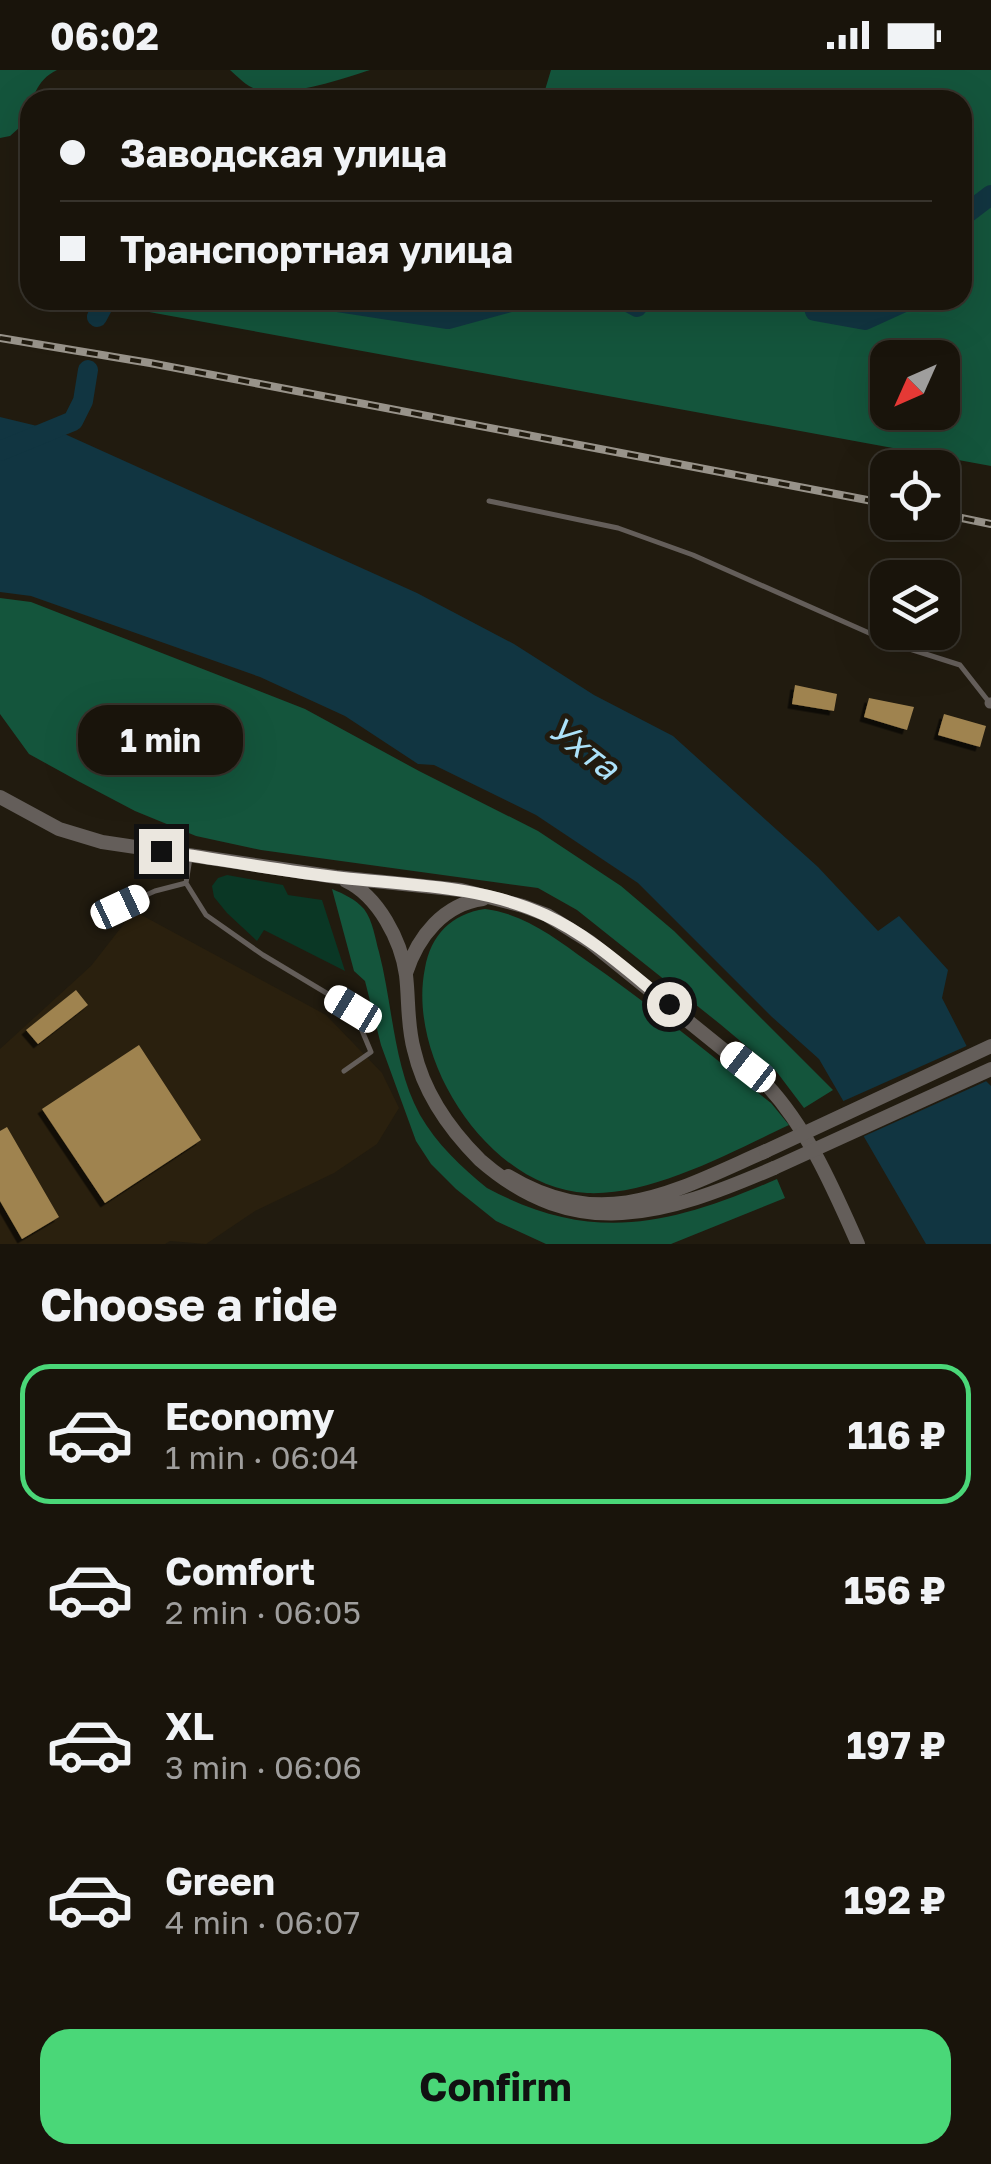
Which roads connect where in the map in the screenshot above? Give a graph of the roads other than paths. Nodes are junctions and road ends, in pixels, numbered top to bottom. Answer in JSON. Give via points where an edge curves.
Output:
{"nodes":[{"id":1,"x":489,"y":500,"type":"dead end"},
{"id":2,"x":990,"y":703,"type":"edge"},
{"id":3,"x":0,"y":797,"type":"edge"},
{"id":4,"x":190,"y":856,"type":"junction"},
{"id":5,"x":336,"y":877,"type":"junction"},
{"id":6,"x":186,"y":883,"type":"junction"},
{"id":7,"x":499,"y":899,"type":"junction"},
{"id":8,"x":120,"y":907,"type":"dead end"},
{"id":9,"x":406,"y":973,"type":"junction"},
{"id":10,"x":991,"y":1046,"type":"edge"},
{"id":11,"x":991,"y":1069,"type":"edge"},
{"id":12,"x":344,"y":1071,"type":"dead end"},
{"id":13,"x":464,"y":1142,"type":"junction"},
{"id":14,"x":858,"y":1244,"type":"edge"}],
"edges":[{"from":1,"to":2,"type":"lane","via":[[618,528],[693,554],[894,644],[960,666]]},
{"from":3,"to":4,"type":"street","via":[[60,829]]},
{"from":4,"to":5,"type":"street"},
{"from":4,"to":6,"type":"lane"},
{"from":5,"to":7,"type":"street"},
{"from":5,"to":9,"type":"street","via":[[370,898]]},
{"from":6,"to":8,"type":"lane"},
{"from":6,"to":12,"type":"lane","via":[[206,915],[353,1009],[371,1052]]},
{"from":7,"to":9,"type":"street","via":[[467,901],[444,914]]},
{"from":7,"to":14,"type":"street","via":[[547,916],[590,942],[748,1067],[809,1142]]},
{"from":9,"to":13,"type":"street","via":[[408,1024],[420,1073]]},
{"from":10,"to":13,"type":"street","bridge":true,"via":[[663,1194],[618,1204],[550,1197]]},
{"from":11,"to":13,"type":"street","bridge":true,"via":[[774,1168],[628,1220],[595,1222],[555,1212],[519,1194]]}]}
